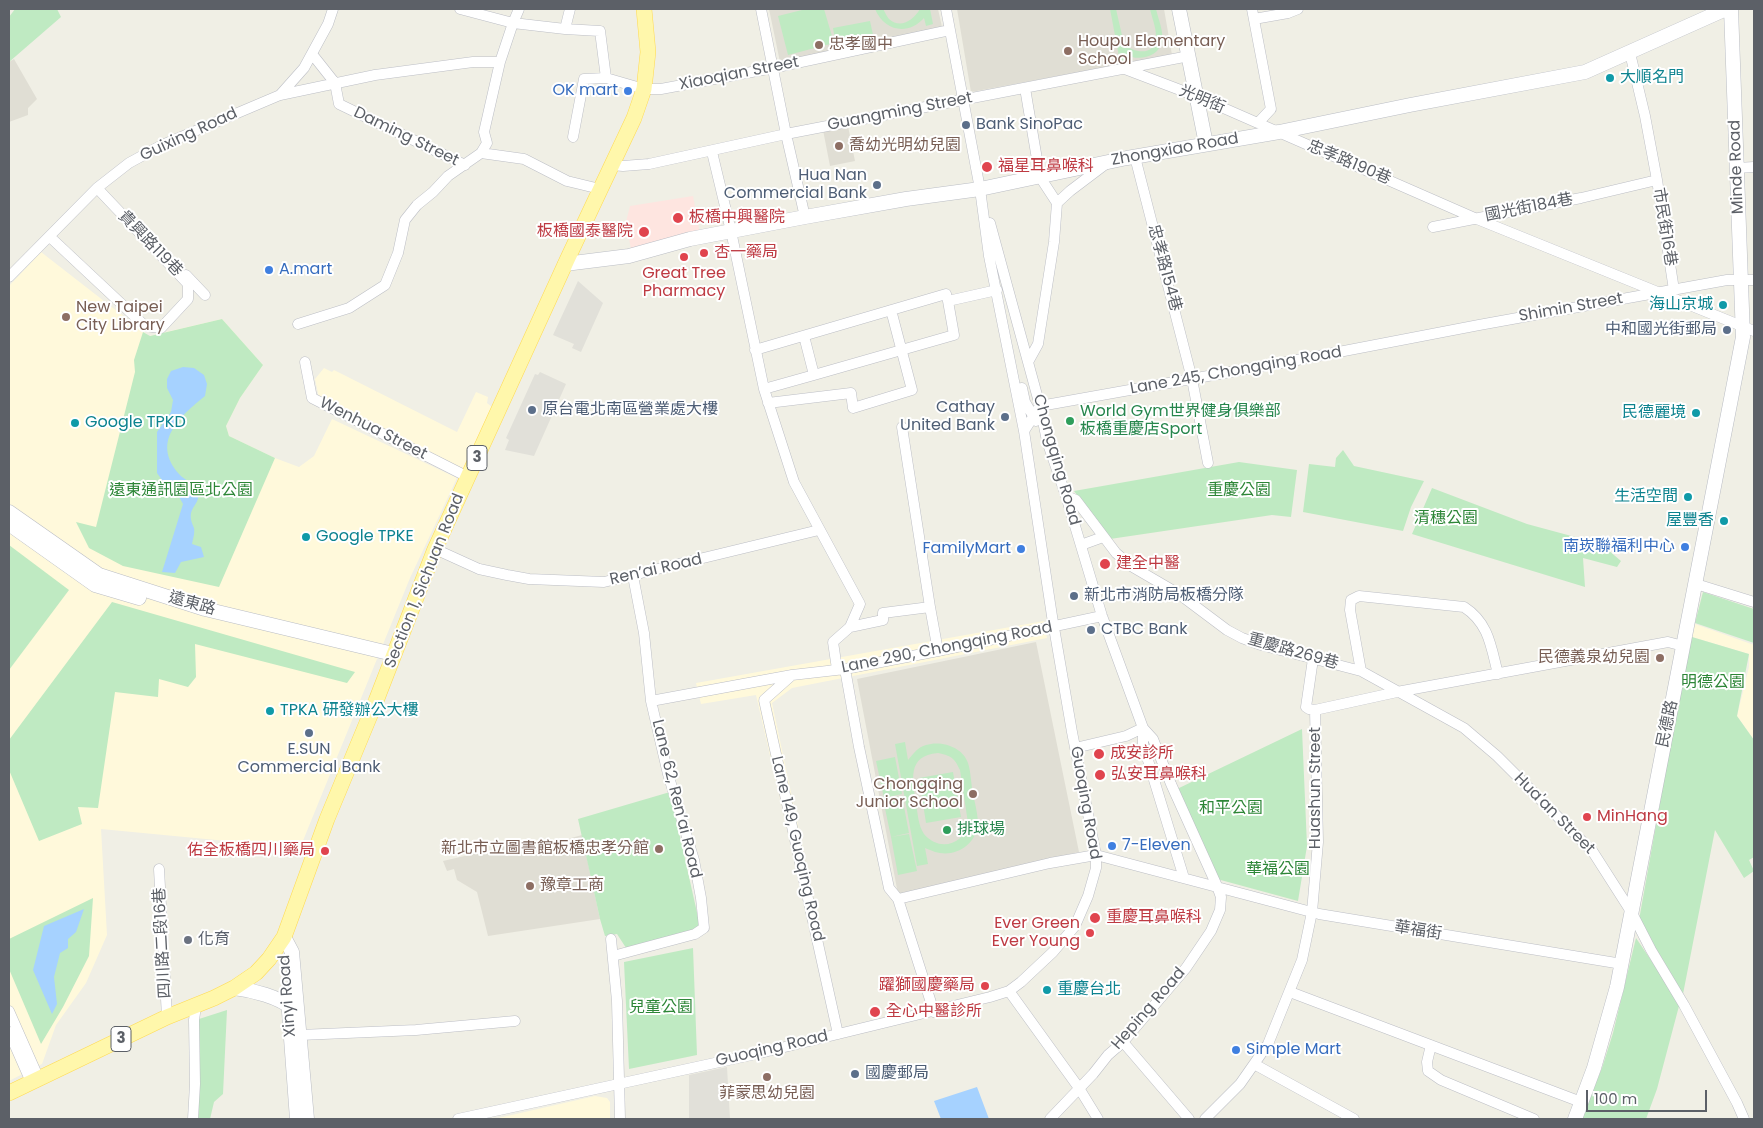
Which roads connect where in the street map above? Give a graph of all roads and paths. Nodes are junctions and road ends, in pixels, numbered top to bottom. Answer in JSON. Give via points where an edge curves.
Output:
{"nodes":[{"id":1,"x":333,"y":9,"type":"edge"},
{"id":2,"x":460,"y":9,"type":"edge"},
{"id":3,"x":519,"y":9,"type":"edge"},
{"id":4,"x":570,"y":9,"type":"edge"},
{"id":5,"x":644,"y":9,"type":"edge"},
{"id":6,"x":762,"y":9,"type":"edge"},
{"id":7,"x":946,"y":9,"type":"edge"},
{"id":8,"x":1180,"y":9,"type":"edge"},
{"id":9,"x":1252,"y":9,"type":"edge"},
{"id":10,"x":1298,"y":9,"type":"edge"},
{"id":11,"x":1731,"y":9,"type":"edge"},
{"id":12,"x":1719,"y":10,"type":"edge"},
{"id":13,"x":1254,"y":20,"type":"junction"},
{"id":14,"x":513,"y":24,"type":"junction"},
{"id":15,"x":565,"y":29,"type":"junction"},
{"id":16,"x":950,"y":30,"type":"junction"},
{"id":17,"x":1630,"y":53,"type":"junction"},
{"id":18,"x":312,"y":54,"type":"junction"},
{"id":19,"x":1189,"y":56,"type":"junction"},
{"id":20,"x":500,"y":62,"type":"junction"},
{"id":21,"x":774,"y":68,"type":"junction"},
{"id":22,"x":1125,"y":69,"type":"junction"},
{"id":23,"x":606,"y":78,"type":"junction"},
{"id":24,"x":335,"y":83,"type":"junction"},
{"id":25,"x":1025,"y":88,"type":"junction"},
{"id":26,"x":644,"y":89,"type":"junction"},
{"id":27,"x":280,"y":95,"type":"junction"},
{"id":28,"x":1196,"y":96,"type":"junction"},
{"id":29,"x":963,"y":100,"type":"junction"},
{"id":30,"x":1258,"y":123,"type":"junction"},
{"id":31,"x":1279,"y":132,"type":"junction"},
{"id":32,"x":786,"y":134,"type":"junction"},
{"id":33,"x":573,"y":137,"type":"dead end"},
{"id":34,"x":1206,"y":144,"type":"junction"},
{"id":35,"x":712,"y":152,"type":"junction"},
{"id":36,"x":481,"y":153,"type":"junction"},
{"id":37,"x":1135,"y":157,"type":"junction"},
{"id":38,"x":1108,"y":162,"type":"junction"},
{"id":39,"x":465,"y":165,"type":"junction"},
{"id":40,"x":612,"y":165,"type":"junction"},
{"id":41,"x":1754,"y":167,"type":"edge"},
{"id":42,"x":1737,"y":168,"type":"junction"},
{"id":43,"x":1040,"y":176,"type":"junction"},
{"id":44,"x":1657,"y":180,"type":"junction"},
{"id":45,"x":97,"y":188,"type":"junction"},
{"id":46,"x":600,"y":188,"type":"junction"},
{"id":47,"x":980,"y":189,"type":"junction"},
{"id":48,"x":1581,"y":198,"type":"joint"},
{"id":49,"x":1057,"y":202,"type":"junction"},
{"id":50,"x":126,"y":213,"type":"dead end"},
{"id":51,"x":805,"y":217,"type":"junction"},
{"id":52,"x":1477,"y":219,"type":"junction"},
{"id":53,"x":1433,"y":227,"type":"dead end"},
{"id":54,"x":732,"y":231,"type":"junction"},
{"id":55,"x":50,"y":237,"type":"junction"},
{"id":56,"x":565,"y":264,"type":"junction"},
{"id":57,"x":9,"y":278,"type":"edge"},
{"id":58,"x":1747,"y":280,"type":"edge"},
{"id":59,"x":997,"y":290,"type":"junction"},
{"id":60,"x":1674,"y":290,"type":"junction"},
{"id":61,"x":1662,"y":292,"type":"junction"},
{"id":62,"x":204,"y":294,"type":"dead end"},
{"id":63,"x":948,"y":301,"type":"junction"},
{"id":64,"x":891,"y":310,"type":"junction"},
{"id":65,"x":298,"y":324,"type":"dead end"},
{"id":66,"x":1748,"y":328,"type":"edge"},
{"id":67,"x":804,"y":336,"type":"junction"},
{"id":68,"x":1402,"y":340,"type":"joint"},
{"id":69,"x":755,"y":350,"type":"junction"},
{"id":70,"x":903,"y":350,"type":"junction"},
{"id":71,"x":1008,"y":353,"type":"junction"},
{"id":72,"x":305,"y":362,"type":"dead end"},
{"id":73,"x":1028,"y":362,"type":"junction"},
{"id":74,"x":814,"y":375,"type":"junction"},
{"id":75,"x":1192,"y":379,"type":"junction"},
{"id":76,"x":764,"y":390,"type":"junction"},
{"id":77,"x":768,"y":403,"type":"junction"},
{"id":78,"x":1040,"y":406,"type":"junction"},
{"id":79,"x":1033,"y":416,"type":"junction"},
{"id":80,"x":902,"y":427,"type":"dead end"},
{"id":81,"x":1024,"y":432,"type":"junction"},
{"id":82,"x":1047,"y":441,"type":"junction"},
{"id":83,"x":1208,"y":463,"type":"dead end"},
{"id":84,"x":468,"y":477,"type":"junction"},
{"id":85,"x":1066,"y":496,"type":"junction"},
{"id":86,"x":9,"y":512,"type":"edge"},
{"id":87,"x":9,"y":524,"type":"edge"},
{"id":88,"x":819,"y":530,"type":"junction"},
{"id":89,"x":1103,"y":537,"type":"junction"},
{"id":90,"x":1081,"y":546,"type":"junction"},
{"id":91,"x":435,"y":549,"type":"junction"},
{"id":92,"x":633,"y":576,"type":"junction"},
{"id":93,"x":1696,"y":584,"type":"junction"},
{"id":94,"x":1754,"y":602,"type":"edge"},
{"id":95,"x":930,"y":608,"type":"junction"},
{"id":96,"x":1102,"y":616,"type":"junction"},
{"id":97,"x":850,"y":627,"type":"junction"},
{"id":98,"x":1054,"y":627,"type":"junction"},
{"id":99,"x":1683,"y":646,"type":"junction"},
{"id":100,"x":938,"y":651,"type":"junction"},
{"id":101,"x":392,"y":658,"type":"junction"},
{"id":102,"x":1314,"y":659,"type":"junction"},
{"id":103,"x":841,"y":669,"type":"junction"},
{"id":104,"x":1361,"y":671,"type":"junction"},
{"id":105,"x":1498,"y":674,"type":"junction"},
{"id":106,"x":792,"y":675,"type":"junction"},
{"id":107,"x":760,"y":681,"type":"junction"},
{"id":108,"x":1397,"y":692,"type":"junction"},
{"id":109,"x":764,"y":700,"type":"junction"},
{"id":110,"x":651,"y":701,"type":"junction"},
{"id":111,"x":1316,"y":710,"type":"junction"},
{"id":112,"x":1143,"y":728,"type":"junction"},
{"id":113,"x":1076,"y":748,"type":"junction"},
{"id":114,"x":1096,"y":855,"type":"junction"},
{"id":115,"x":159,"y":869,"type":"dead end"},
{"id":116,"x":1184,"y":878,"type":"junction"},
{"id":117,"x":1217,"y":886,"type":"junction"},
{"id":118,"x":898,"y":899,"type":"junction"},
{"id":119,"x":1312,"y":912,"type":"junction"},
{"id":120,"x":1632,"y":913,"type":"junction"},
{"id":121,"x":284,"y":937,"type":"junction"},
{"id":122,"x":611,"y":939,"type":"dead end"},
{"id":123,"x":613,"y":956,"type":"junction"},
{"id":124,"x":1622,"y":964,"type":"junction"},
{"id":125,"x":234,"y":988,"type":"junction"},
{"id":126,"x":1009,"y":991,"type":"junction"},
{"id":127,"x":1290,"y":992,"type":"junction"},
{"id":128,"x":288,"y":1005,"type":"junction"},
{"id":129,"x":196,"y":1006,"type":"junction"},
{"id":130,"x":9,"y":1011,"type":"edge"},
{"id":131,"x":934,"y":1012,"type":"junction"},
{"id":132,"x":167,"y":1017,"type":"junction"},
{"id":133,"x":299,"y":1021,"type":"junction"},
{"id":134,"x":514,"y":1022,"type":"dead end"},
{"id":135,"x":9,"y":1032,"type":"edge"},
{"id":136,"x":838,"y":1034,"type":"junction"},
{"id":137,"x":300,"y":1035,"type":"junction"},
{"id":138,"x":1123,"y":1042,"type":"junction"},
{"id":139,"x":1431,"y":1045,"type":"junction"},
{"id":140,"x":1254,"y":1064,"type":"junction"},
{"id":141,"x":35,"y":1081,"type":"junction"},
{"id":142,"x":620,"y":1084,"type":"junction"},
{"id":143,"x":1079,"y":1088,"type":"junction"},
{"id":144,"x":9,"y":1093,"type":"edge"},
{"id":145,"x":1581,"y":1102,"type":"junction"},
{"id":146,"x":193,"y":1119,"type":"edge"},
{"id":147,"x":297,"y":1119,"type":"edge"},
{"id":148,"x":307,"y":1119,"type":"edge"},
{"id":149,"x":458,"y":1119,"type":"edge"},
{"id":150,"x":620,"y":1119,"type":"edge"},
{"id":151,"x":1050,"y":1119,"type":"edge"},
{"id":152,"x":1098,"y":1119,"type":"edge"},
{"id":153,"x":1189,"y":1119,"type":"edge"},
{"id":154,"x":1205,"y":1119,"type":"edge"},
{"id":155,"x":1354,"y":1119,"type":"edge"},
{"id":156,"x":1534,"y":1119,"type":"edge"},
{"id":157,"x":1575,"y":1119,"type":"edge"},
{"id":158,"x":1744,"y":1119,"type":"edge"}],
"edges":[{"from":1,"to":18,"type":"street","name":"Guixing Road"},
{"from":2,"to":14,"type":"street"},
{"from":3,"to":14,"type":"street"},
{"from":4,"to":15,"type":"street"},
{"from":5,"to":26,"type":"main road","name":"Section 1, Sichuan Road","number":"3","via":[[648,52]]},
{"from":6,"to":21,"type":"street"},
{"from":7,"to":16,"type":"street","name":"Chongqing Road"},
{"from":8,"to":19,"type":"street"},
{"from":9,"to":13,"type":"street"},
{"from":10,"to":13,"type":"street"},
{"from":11,"to":42,"type":"street","name":"Minde Road"},
{"from":12,"to":17,"type":"street","name":"Zhongxiao Road"},
{"from":13,"to":30,"type":"street","via":[[1271,109]]},
{"from":14,"to":15,"type":"street"},
{"from":14,"to":20,"type":"street"},
{"from":15,"to":23,"type":"street","via":[[600,31]]},
{"from":16,"to":21,"type":"street","name":"Xiaoqian Street"},
{"from":16,"to":29,"type":"street","name":"Chongqing Road"},
{"from":17,"to":31,"type":"street","name":"Zhongxiao Road","via":[[1585,72]]},
{"from":17,"to":44,"type":"street"},
{"from":18,"to":24,"type":"street"},
{"from":18,"to":27,"type":"street","name":"Guixing Road"},
{"from":19,"to":22,"type":"street","name":"Guangming Street"},
{"from":19,"to":28,"type":"street"},
{"from":20,"to":24,"type":"street","via":[[473,62]]},
{"from":20,"to":36,"type":"street","via":[[484,132],[487,144]]},
{"from":21,"to":26,"type":"street","name":"Xiaoqian Street","via":[[661,89]]},
{"from":21,"to":32,"type":"street"},
{"from":22,"to":25,"type":"street","name":"Guangming Street"},
{"from":22,"to":28,"type":"street","name":"光明街"},
{"from":23,"to":26,"type":"street","name":"Xiaoqian Street"},
{"from":23,"to":33,"type":"street","via":[[584,78]]},
{"from":24,"to":27,"type":"street"},
{"from":24,"to":39,"type":"street","name":"Daming Street","via":[[339,104]]},
{"from":25,"to":29,"type":"street","name":"Guangming Street"},
{"from":25,"to":43,"type":"street"},
{"from":26,"to":40,"type":"main road","name":"Section 1, Sichuan Road","number":"3"},
{"from":27,"to":45,"type":"street","name":"Guixing Road","via":[[158,147],[129,163]]},
{"from":28,"to":30,"type":"street","name":"光明街"},
{"from":28,"to":34,"type":"street"},
{"from":29,"to":32,"type":"street","name":"Guangming Street"},
{"from":29,"to":47,"type":"street","name":"Chongqing Road"},
{"from":30,"to":31,"type":"street","name":"光明街"},
{"from":31,"to":34,"type":"street","name":"Zhongxiao Road"},
{"from":31,"to":52,"type":"street","name":"忠孝路190巷"},
{"from":32,"to":35,"type":"street","name":"Guangming Street"},
{"from":32,"to":51,"type":"street"},
{"from":34,"to":37,"type":"street","name":"Zhongxiao Road"},
{"from":35,"to":40,"type":"street","name":"Guangming Street","via":[[648,164]]},
{"from":35,"to":54,"type":"street"},
{"from":36,"to":39,"type":"street"},
{"from":36,"to":46,"type":"street","name":"Daming Street","via":[[524,159],[567,181]]},
{"from":37,"to":38,"type":"street","name":"Zhongxiao Road"},
{"from":37,"to":75,"type":"street","name":"忠孝路154巷"},
{"from":38,"to":43,"type":"street","name":"Zhongxiao Road"},
{"from":38,"to":49,"type":"street"},
{"from":39,"to":65,"type":"street","via":[[448,176],[405,220],[398,253],[385,284],[349,308]]},
{"from":40,"to":46,"type":"main road","name":"Section 1, Sichuan Road","number":"3"},
{"from":41,"to":42,"type":"street"},
{"from":42,"to":58,"type":"street","name":"Minde Road"},
{"from":43,"to":47,"type":"street","name":"Zhongxiao Road"},
{"from":43,"to":49,"type":"street"},
{"from":44,"to":48,"type":"street","name":"市民街16巷"},
{"from":44,"to":60,"type":"street","name":"市民街16巷"},
{"from":45,"to":55,"type":"street","name":"Guixing Road"},
{"from":45,"to":55,"type":"street","name":"貴興路119巷","via":[[188,284],[188,299],[161,328],[145,326]]},
{"from":46,"to":56,"type":"main road","name":"Section 1, Sichuan Road","number":"3"},
{"from":47,"to":51,"type":"street","name":"Zhongxiao Road"},
{"from":47,"to":59,"type":"street","name":"Chongqing Road"},
{"from":47,"to":73,"type":"street","name":"Chongqing Road"},
{"from":48,"to":52,"type":"street","name":"國光街184巷"},
{"from":49,"to":73,"type":"street","via":[[1038,344]]},
{"from":50,"to":62,"type":"street"},
{"from":51,"to":54,"type":"street","name":"Zhongxiao Road"},
{"from":52,"to":53,"type":"street","name":"國光街184巷"},
{"from":52,"to":61,"type":"street","name":"忠孝路190巷"},
{"from":54,"to":56,"type":"street","name":"Zhongxiao Road","via":[[629,256]]},
{"from":54,"to":69,"type":"street"},
{"from":55,"to":57,"type":"street","name":"Guixing Road"},
{"from":56,"to":84,"type":"main road","name":"Section 1, Sichuan Road","number":"3"},
{"from":58,"to":60,"type":"street","name":"Shimin Street","via":[[1727,280]]},
{"from":58,"to":66,"type":"street","name":"Minde Road"},
{"from":59,"to":63,"type":"street"},
{"from":59,"to":71,"type":"street","name":"Chongqing Road"},
{"from":60,"to":61,"type":"street","name":"Shimin Street"},
{"from":61,"to":66,"type":"street","name":"忠孝路190巷"},
{"from":61,"to":68,"type":"street","name":"Shimin Street"},
{"from":63,"to":64,"type":"street","via":[[946,294]]},
{"from":63,"to":70,"type":"street","via":[[954,335]]},
{"from":64,"to":67,"type":"street"},
{"from":64,"to":70,"type":"street"},
{"from":66,"to":93,"type":"street","name":"民德路","via":[[1743,337]]},
{"from":67,"to":69,"type":"street"},
{"from":67,"to":74,"type":"street"},
{"from":68,"to":75,"type":"street","name":"Lane 245, Chongqing Road"},
{"from":69,"to":76,"type":"street"},
{"from":70,"to":74,"type":"street"},
{"from":70,"to":77,"type":"street","via":[[912,390],[854,408],[851,393]]},
{"from":71,"to":79,"type":"street"},
{"from":71,"to":81,"type":"street","name":"Guoqing Road"},
{"from":72,"to":84,"type":"street","name":"Wenhua Street","via":[[312,398]]},
{"from":73,"to":78,"type":"street","name":"Chongqing Road"},
{"from":74,"to":76,"type":"street"},
{"from":75,"to":78,"type":"street","name":"Lane 245, Chongqing Road"},
{"from":75,"to":83,"type":"street","name":"忠孝路154巷"},
{"from":76,"to":77,"type":"street"},
{"from":77,"to":88,"type":"street","via":[[794,482]]},
{"from":78,"to":79,"type":"street"},
{"from":78,"to":82,"type":"street","name":"Chongqing Road"},
{"from":79,"to":81,"type":"street"},
{"from":79,"to":82,"type":"street"},
{"from":80,"to":95,"type":"street"},
{"from":81,"to":98,"type":"street","name":"Guoqing Road"},
{"from":82,"to":85,"type":"street","name":"Chongqing Road"},
{"from":84,"to":91,"type":"main road","name":"Section 1, Sichuan Road","number":"3"},
{"from":85,"to":89,"type":"street","name":"重慶路269巷","via":[[1076,500]]},
{"from":85,"to":90,"type":"street","name":"Chongqing Road"},
{"from":86,"to":101,"type":"street","name":"遠東路","via":[[99,575],[205,609]]},
{"from":87,"to":101,"type":"street","name":"遠東路","via":[[95,584],[204,618]]},
{"from":88,"to":92,"type":"street","name":"Ren’ai Road"},
{"from":88,"to":97,"type":"street","via":[[860,604]]},
{"from":89,"to":90,"type":"street"},
{"from":89,"to":102,"type":"street","name":"重慶路269巷","via":[[1131,566],[1179,594],[1227,630],[1261,645]]},
{"from":90,"to":96,"type":"street","name":"Chongqing Road"},
{"from":91,"to":92,"type":"street","name":"Ren’ai Road","via":[[479,569],[529,579],[604,582]]},
{"from":91,"to":101,"type":"main road","name":"Section 1, Sichuan Road","number":"3"},
{"from":92,"to":110,"type":"street","name":"Lane 62, Ren’ai Road","via":[[644,633]]},
{"from":93,"to":94,"type":"street"},
{"from":93,"to":99,"type":"street","name":"民德路"},
{"from":95,"to":97,"type":"street","via":[[883,613],[883,620]]},
{"from":95,"to":100,"type":"street"},
{"from":96,"to":98,"type":"street","name":"Lane 290, Chongqing Road"},
{"from":96,"to":112,"type":"street","name":"Chongqing Road"},
{"from":97,"to":103,"type":"street","via":[[834,642]]},
{"from":98,"to":100,"type":"street","name":"Lane 290, Chongqing Road"},
{"from":98,"to":113,"type":"street","name":"Guoqing Road"},
{"from":99,"to":105,"type":"street","name":"Huashun Street","via":[[1668,642]]},
{"from":99,"to":120,"type":"street","name":"民德路"},
{"from":100,"to":103,"type":"street","name":"Lane 290, Chongqing Road"},
{"from":101,"to":121,"type":"main road","name":"Section 1, Sichuan Road","number":"3"},
{"from":102,"to":104,"type":"street","name":"重慶路269巷"},
{"from":102,"to":111,"type":"street","via":[[1306,707]]},
{"from":103,"to":106,"type":"street","name":"Lane 290, Chongqing Road"},
{"from":103,"to":118,"type":"street","via":[[889,888]]},
{"from":104,"to":105,"type":"street","via":[[1350,610],[1351,600],[1359,596],[1464,607],[1474,614],[1487,632]]},
{"from":104,"to":108,"type":"street","name":"Hua'an Street"},
{"from":105,"to":108,"type":"street","name":"Huashun Street"},
{"from":106,"to":107,"type":"street","name":"Lane 290, Chongqing Road"},
{"from":106,"to":109,"type":"street"},
{"from":107,"to":109,"type":"street","name":"Lane 149, Guoqing Road"},
{"from":107,"to":110,"type":"street","name":"Lane 290, Chongqing Road"},
{"from":108,"to":111,"type":"street","name":"Huashun Street"},
{"from":108,"to":120,"type":"street","name":"Hua'an Street","via":[[1464,728],[1497,756],[1594,852]]},
{"from":109,"to":136,"type":"street","name":"Lane 149, Guoqing Road"},
{"from":110,"to":123,"type":"street","name":"Lane 62, Ren’ai Road","via":[[668,774],[694,860],[704,928],[694,934]]},
{"from":111,"to":119,"type":"street","name":"Huashun Street","via":[[1318,842]]},
{"from":112,"to":113,"type":"street","via":[[1126,736]]},
{"from":112,"to":116,"type":"street","name":"Chongqing Road","via":[[1143,744]]},
{"from":112,"to":117,"type":"street","name":"Chongqing Road","via":[[1153,739]]},
{"from":113,"to":114,"type":"street","name":"Guoqing Road"},
{"from":114,"to":116,"type":"street"},
{"from":114,"to":118,"type":"street"},
{"from":114,"to":126,"type":"street","name":"Guoqing Road","via":[[1088,896],[1075,926],[1054,952]]},
{"from":115,"to":132,"type":"street","name":"四川路二段16巷"},
{"from":116,"to":117,"type":"street"},
{"from":117,"to":119,"type":"street","name":"華福街"},
{"from":117,"to":138,"type":"street","name":"Heping Road","via":[[1222,903],[1211,931],[1186,968]]},
{"from":118,"to":131,"type":"street"},
{"from":119,"to":124,"type":"street","name":"華福街"},
{"from":119,"to":127,"type":"street","name":"Huashun Street","via":[[1302,960]]},
{"from":120,"to":124,"type":"street","name":"民德路"},
{"from":120,"to":158,"type":"street","name":"Hua'an Street"},
{"from":121,"to":125,"type":"main road","name":"Section 1, Sichuan Road","number":"3","via":[[256,973]]},
{"from":121,"to":128,"type":"street","name":"Xinyi Road"},
{"from":121,"to":133,"type":"street","name":"Xinyi Road","via":[[292,952]]},
{"from":122,"to":123,"type":"street"},
{"from":123,"to":142,"type":"street"},
{"from":124,"to":145,"type":"street","name":"民德路","via":[[1594,1068]]},
{"from":125,"to":128,"type":"street","via":[[252,990]]},
{"from":125,"to":129,"type":"main road","number":"3"},
{"from":126,"to":131,"type":"street","name":"Guoqing Road"},
{"from":126,"to":143,"type":"street"},
{"from":127,"to":139,"type":"street"},
{"from":127,"to":140,"type":"street","name":"Huashun Street","via":[[1268,1044]]},
{"from":128,"to":133,"type":"street"},
{"from":128,"to":147,"type":"street","name":"Xinyi Road"},
{"from":129,"to":132,"type":"main road","number":"3"},
{"from":129,"to":146,"type":"street"},
{"from":130,"to":141,"type":"street"},
{"from":131,"to":136,"type":"street","name":"Guoqing Road"},
{"from":132,"to":141,"type":"main road","number":"3"},
{"from":133,"to":137,"type":"street","name":"Xinyi Road"},
{"from":134,"to":137,"type":"street"},
{"from":135,"to":141,"type":"street"},
{"from":136,"to":142,"type":"street","name":"Guoqing Road"},
{"from":137,"to":148,"type":"street","name":"Xinyi Road"},
{"from":138,"to":143,"type":"street","name":"Heping Road"},
{"from":138,"to":153,"type":"street"},
{"from":139,"to":145,"type":"street"},
{"from":139,"to":156,"type":"street","via":[[1428,1071],[1441,1080]]},
{"from":140,"to":154,"type":"street","name":"Huashun Street","via":[[1240,1084]]},
{"from":140,"to":155,"type":"street"},
{"from":141,"to":144,"type":"main road","number":"3"},
{"from":142,"to":149,"type":"street","name":"Guoqing Road"},
{"from":142,"to":150,"type":"street"},
{"from":143,"to":151,"type":"street","name":"Heping Road"},
{"from":143,"to":152,"type":"street"},
{"from":145,"to":157,"type":"street","name":"民德路"}]}
